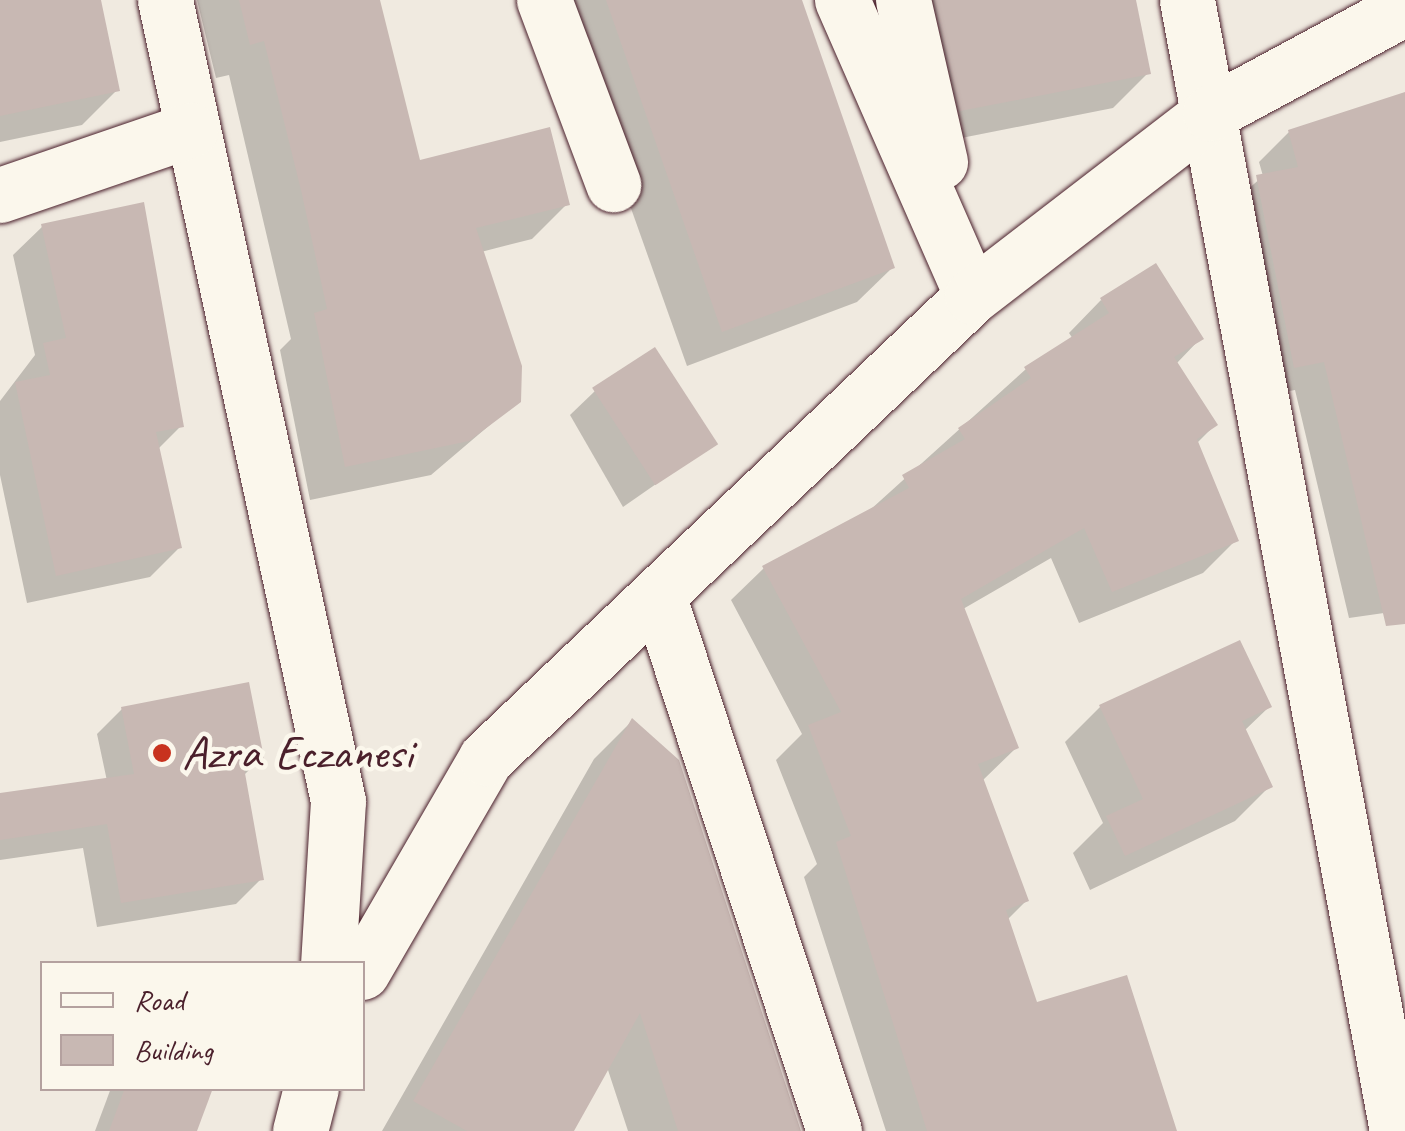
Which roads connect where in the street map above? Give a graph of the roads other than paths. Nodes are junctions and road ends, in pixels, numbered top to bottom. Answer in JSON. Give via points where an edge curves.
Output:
{"nodes":[{"id":1,"x":164,"y":0,"type":"edge"},
{"id":2,"x":544,"y":0,"type":"edge"},
{"id":3,"x":842,"y":0,"type":"edge"},
{"id":4,"x":902,"y":0,"type":"edge"},
{"id":5,"x":1187,"y":0,"type":"edge"},
{"id":6,"x":1405,"y":8,"type":"edge"},
{"id":7,"x":1210,"y":113,"type":"junction"},
{"id":8,"x":190,"y":130,"type":"junction"},
{"id":9,"x":612,"y":184,"type":"dead end"},
{"id":10,"x":0,"y":195,"type":"edge"},
{"id":11,"x":972,"y":296,"type":"junction"},
{"id":12,"x":659,"y":598,"type":"junction"},
{"id":13,"x":1382,"y":928,"type":"edge"},
{"id":14,"x":328,"y":961,"type":"edge"},
{"id":15,"x":365,"y":967,"type":"edge"},
{"id":16,"x":310,"y":1091,"type":"edge"},
{"id":17,"x":300,"y":1131,"type":"edge"},
{"id":18,"x":834,"y":1131,"type":"edge"},
{"id":19,"x":1397,"y":1131,"type":"edge"}],
"edges":[{"from":1,"to":8,"type":"street"},
{"from":2,"to":9,"type":"street"},
{"from":3,"to":11,"type":"street"},
{"from":4,"to":11,"type":"street"},
{"from":5,"to":7,"type":"street"},
{"from":6,"to":7,"type":"street"},
{"from":7,"to":11,"type":"street"},
{"from":7,"to":13,"type":"street"},
{"from":8,"to":10,"type":"street"},
{"from":8,"to":14,"type":"street","via":[[338,800]]},
{"from":11,"to":12,"type":"street"},
{"from":12,"to":15,"type":"street","via":[[486,758]]},
{"from":12,"to":18,"type":"street"},
{"from":13,"to":19,"type":"street"},
{"from":16,"to":17,"type":"street"}]}
